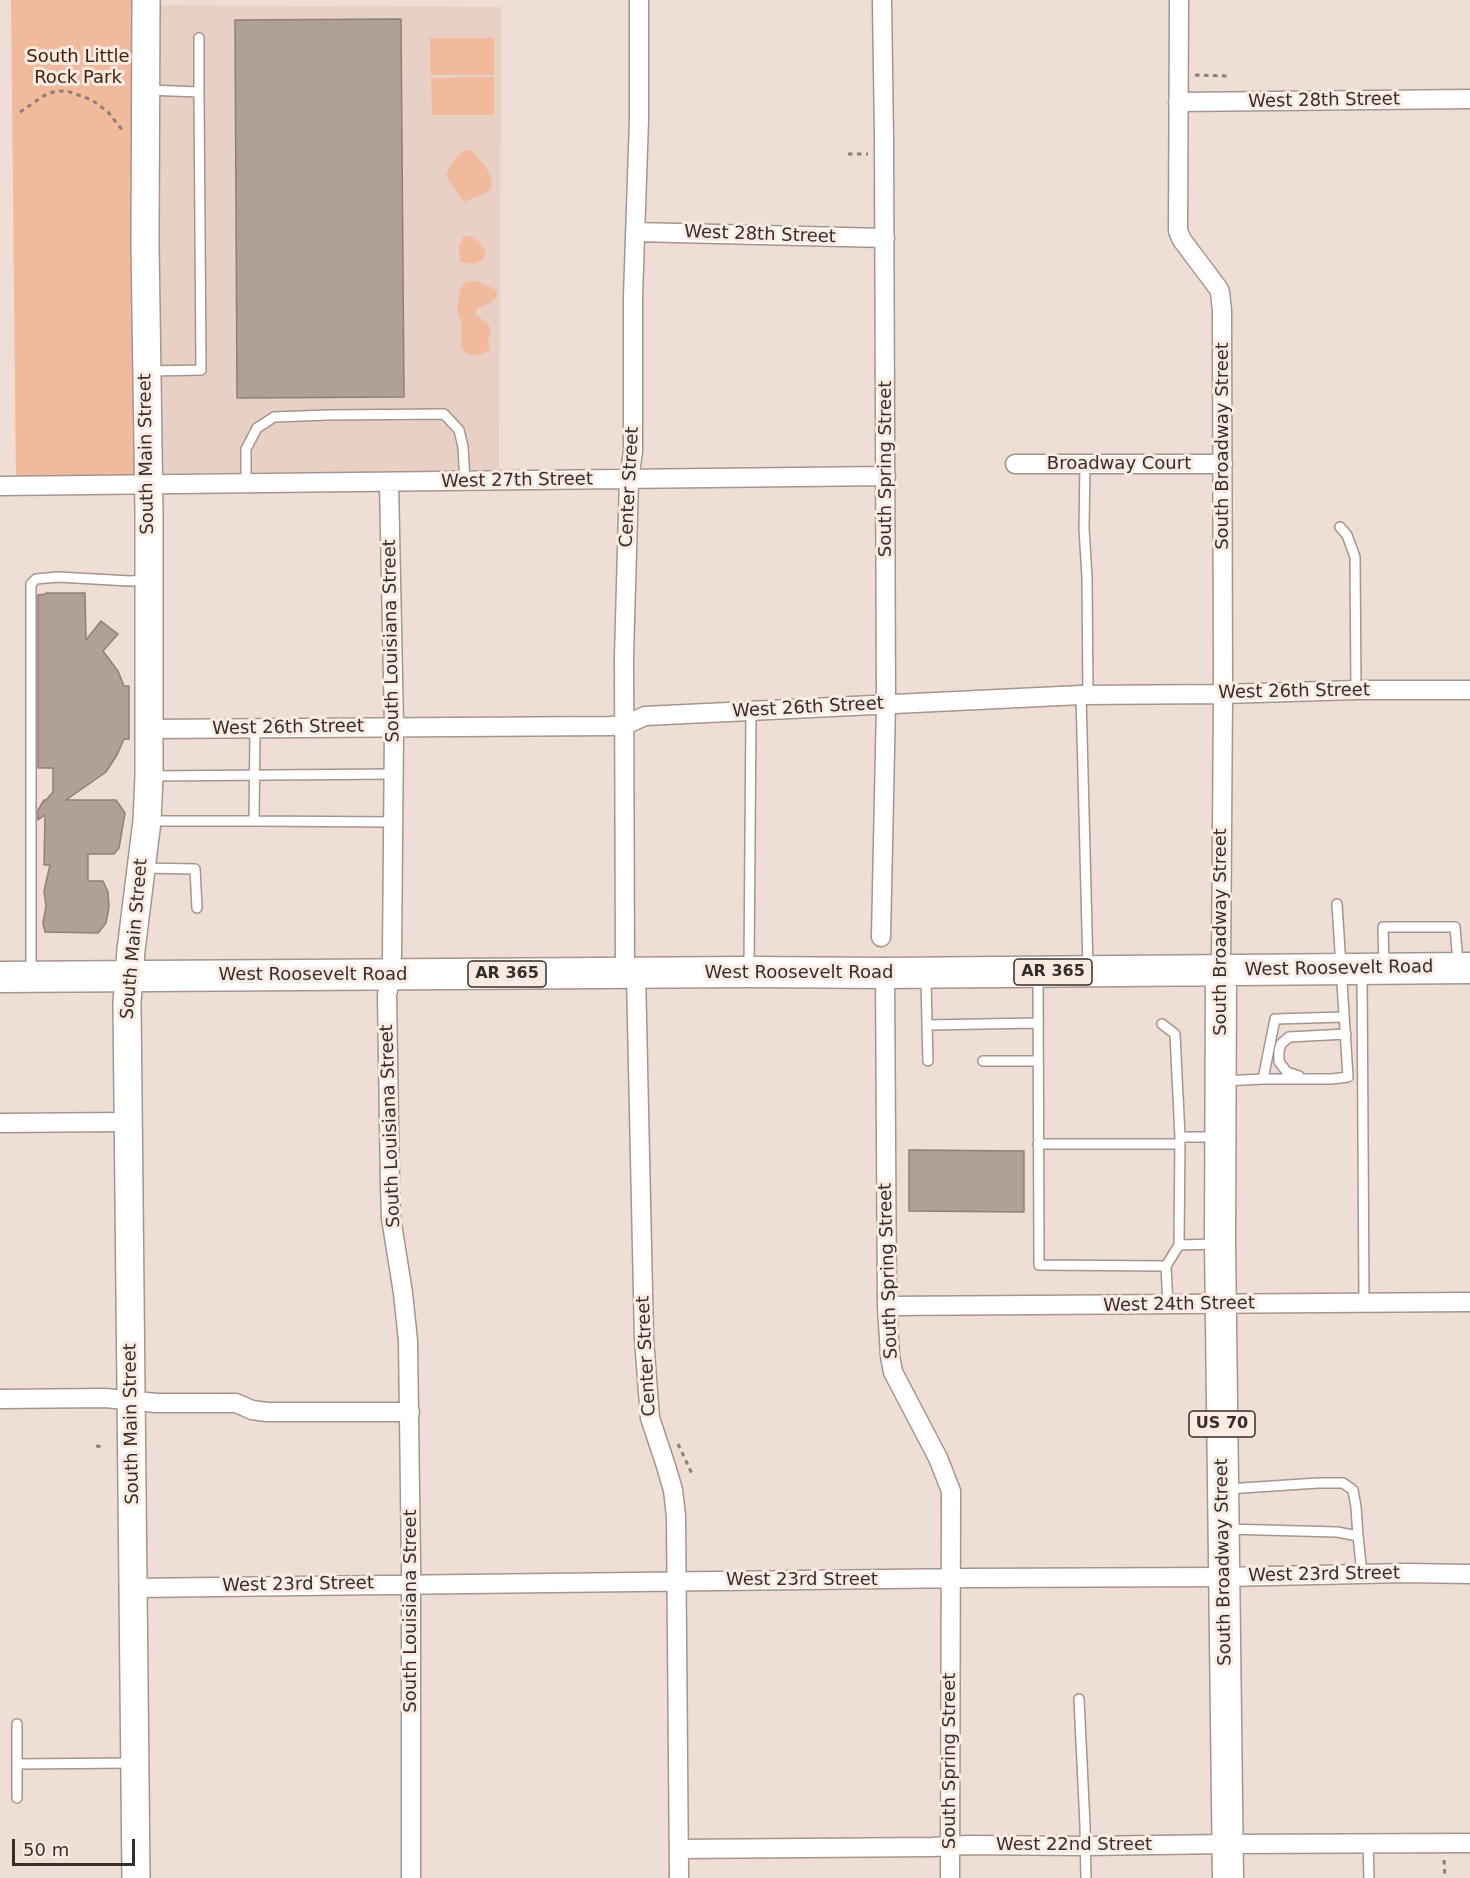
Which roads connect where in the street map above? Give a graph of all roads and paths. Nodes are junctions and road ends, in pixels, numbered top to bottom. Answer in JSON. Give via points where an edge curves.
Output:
{"nodes":[{"id":1,"x":146,"y":0,"type":"edge"},
{"id":2,"x":639,"y":0,"type":"edge"},
{"id":3,"x":882,"y":0,"type":"edge"},
{"id":4,"x":1179,"y":0,"type":"edge"},
{"id":5,"x":199,"y":38,"type":"dead end"},
{"id":6,"x":1179,"y":74,"type":"junction"},
{"id":7,"x":1229,"y":76,"type":"dead end"},
{"id":8,"x":145,"y":90,"type":"junction"},
{"id":9,"x":200,"y":92,"type":"junction"},
{"id":10,"x":1470,"y":99,"type":"edge"},
{"id":11,"x":1178,"y":102,"type":"junction"},
{"id":12,"x":20,"y":112,"type":"dead end"},
{"id":13,"x":123,"y":131,"type":"dead end"},
{"id":14,"x":848,"y":154,"type":"dead end"},
{"id":15,"x":868,"y":154,"type":"dead end"},
{"id":16,"x":635,"y":232,"type":"junction"},
{"id":17,"x":885,"y":238,"type":"junction"},
{"id":18,"x":146,"y":371,"type":"junction"},
{"id":19,"x":1015,"y":464,"type":"dead end"},
{"id":20,"x":1085,"y":464,"type":"junction"},
{"id":21,"x":1223,"y":464,"type":"junction"},
{"id":22,"x":886,"y":476,"type":"junction"},
{"id":23,"x":629,"y":479,"type":"junction"},
{"id":24,"x":465,"y":481,"type":"junction"},
{"id":25,"x":389,"y":482,"type":"junction"},
{"id":26,"x":147,"y":484,"type":"junction"},
{"id":27,"x":246,"y":484,"type":"junction"},
{"id":28,"x":0,"y":486,"type":"edge"},
{"id":29,"x":1340,"y":527,"type":"dead end"},
{"id":30,"x":148,"y":580,"type":"junction"},
{"id":31,"x":1356,"y":690,"type":"junction"},
{"id":32,"x":1470,"y":690,"type":"edge"},
{"id":33,"x":1223,"y":694,"type":"junction"},
{"id":34,"x":1085,"y":695,"type":"junction"},
{"id":35,"x":886,"y":704,"type":"junction"},
{"id":36,"x":750,"y":711,"type":"junction"},
{"id":37,"x":625,"y":725,"type":"junction"},
{"id":38,"x":394,"y":727,"type":"junction"},
{"id":39,"x":148,"y":729,"type":"junction"},
{"id":40,"x":255,"y":729,"type":"junction"},
{"id":41,"x":394,"y":774,"type":"junction"},
{"id":42,"x":255,"y":775,"type":"junction"},
{"id":43,"x":149,"y":776,"type":"junction"},
{"id":44,"x":147,"y":821,"type":"junction"},
{"id":45,"x":254,"y":821,"type":"junction"},
{"id":46,"x":393,"y":822,"type":"junction"},
{"id":47,"x":140,"y":868,"type":"junction"},
{"id":48,"x":1337,"y":904,"type":"dead end"},
{"id":49,"x":197,"y":908,"type":"dead end"},
{"id":50,"x":881,"y":937,"type":"dead end"},
{"id":51,"x":1362,"y":968,"type":"junction"},
{"id":52,"x":1464,"y":968,"type":"edge"},
{"id":53,"x":1221,"y":970,"type":"junction"},
{"id":54,"x":1088,"y":971,"type":"junction"},
{"id":55,"x":748,"y":972,"type":"junction"},
{"id":56,"x":926,"y":972,"type":"junction"},
{"id":57,"x":1038,"y":972,"type":"junction"},
{"id":58,"x":631,"y":974,"type":"junction"},
{"id":59,"x":885,"y":974,"type":"junction"},
{"id":60,"x":391,"y":975,"type":"junction"},
{"id":61,"x":128,"y":976,"type":"junction"},
{"id":62,"x":0,"y":977,"type":"edge"},
{"id":63,"x":31,"y":977,"type":"junction"},
{"id":64,"x":1344,"y":1017,"type":"junction"},
{"id":65,"x":1037,"y":1023,"type":"junction"},
{"id":66,"x":1162,"y":1024,"type":"dead end"},
{"id":67,"x":927,"y":1025,"type":"junction"},
{"id":68,"x":1346,"y":1034,"type":"junction"},
{"id":69,"x":928,"y":1061,"type":"dead end"},
{"id":70,"x":983,"y":1061,"type":"dead end"},
{"id":71,"x":1038,"y":1061,"type":"junction"},
{"id":72,"x":1348,"y":1077,"type":"junction"},
{"id":73,"x":1363,"y":1077,"type":"junction"},
{"id":74,"x":1263,"y":1079,"type":"junction"},
{"id":75,"x":1332,"y":1079,"type":"junction"},
{"id":76,"x":1221,"y":1081,"type":"junction"},
{"id":77,"x":128,"y":1122,"type":"junction"},
{"id":78,"x":0,"y":1123,"type":"edge"},
{"id":79,"x":1221,"y":1137,"type":"junction"},
{"id":80,"x":1180,"y":1141,"type":"junction"},
{"id":81,"x":1038,"y":1144,"type":"junction"},
{"id":82,"x":1220,"y":1243,"type":"junction"},
{"id":83,"x":1179,"y":1245,"type":"junction"},
{"id":84,"x":1166,"y":1266,"type":"junction"},
{"id":85,"x":1470,"y":1302,"type":"edge"},
{"id":86,"x":1364,"y":1303,"type":"junction"},
{"id":87,"x":1168,"y":1305,"type":"junction"},
{"id":88,"x":1222,"y":1305,"type":"junction"},
{"id":89,"x":887,"y":1306,"type":"junction"},
{"id":90,"x":0,"y":1399,"type":"edge"},
{"id":91,"x":132,"y":1399,"type":"junction"},
{"id":92,"x":410,"y":1412,"type":"junction"},
{"id":93,"x":96,"y":1446,"type":"dead end"},
{"id":94,"x":104,"y":1447,"type":"dead end"},
{"id":95,"x":1224,"y":1489,"type":"junction"},
{"id":96,"x":1224,"y":1529,"type":"junction"},
{"id":97,"x":1358,"y":1536,"type":"junction"},
{"id":98,"x":1362,"y":1574,"type":"junction"},
{"id":99,"x":1470,"y":1574,"type":"edge"},
{"id":100,"x":1225,"y":1577,"type":"junction"},
{"id":101,"x":951,"y":1578,"type":"junction"},
{"id":102,"x":677,"y":1581,"type":"junction"},
{"id":103,"x":411,"y":1583,"type":"junction"},
{"id":104,"x":134,"y":1588,"type":"junction"},
{"id":105,"x":1079,"y":1699,"type":"dead end"},
{"id":106,"x":17,"y":1724,"type":"dead end"},
{"id":107,"x":135,"y":1763,"type":"junction"},
{"id":108,"x":17,"y":1764,"type":"junction"},
{"id":109,"x":17,"y":1798,"type":"dead end"},
{"id":110,"x":1470,"y":1843,"type":"edge"},
{"id":111,"x":1227,"y":1844,"type":"junction"},
{"id":112,"x":1368,"y":1844,"type":"junction"},
{"id":113,"x":950,"y":1846,"type":"junction"},
{"id":114,"x":1086,"y":1846,"type":"junction"},
{"id":115,"x":679,"y":1849,"type":"junction"},
{"id":116,"x":1444,"y":1855,"type":"dead end"},
{"id":117,"x":136,"y":1878,"type":"edge"},
{"id":118,"x":411,"y":1878,"type":"edge"},
{"id":119,"x":679,"y":1878,"type":"edge"},
{"id":120,"x":950,"y":1878,"type":"edge"},
{"id":121,"x":1086,"y":1878,"type":"edge"},
{"id":122,"x":1228,"y":1878,"type":"edge"},
{"id":123,"x":1369,"y":1878,"type":"edge"},
{"id":124,"x":1445,"y":1878,"type":"edge"}],
"edges":[{"from":1,"to":8,"type":"street","name":"South Main Street"},
{"from":2,"to":16,"type":"street","name":"Center Street"},
{"from":3,"to":17,"type":"street","name":"South Spring Street"},
{"from":4,"to":6,"type":"street","name":"South Broadway Street"},
{"from":5,"to":9,"type":"lane"},
{"from":6,"to":7,"type":"path"},
{"from":6,"to":11,"type":"street","name":"South Broadway Street"},
{"from":8,"to":9,"type":"lane"},
{"from":8,"to":18,"type":"street","name":"South Main Street"},
{"from":9,"to":18,"type":"lane","via":[[201,370]]},
{"from":10,"to":11,"type":"street","name":"West 28th Street"},
{"from":11,"to":21,"type":"street","name":"South Broadway Street","via":[[1178,231],[1220,292]]},
{"from":12,"to":13,"type":"path","via":[[45,95],[67,91],[92,100]]},
{"from":14,"to":15,"type":"path"},
{"from":16,"to":17,"type":"street","name":"West 28th Street"},
{"from":16,"to":23,"type":"street","name":"Center Street","via":[[633,452]]},
{"from":17,"to":22,"type":"street","name":"South Spring Street"},
{"from":18,"to":26,"type":"street","name":"South Main Street"},
{"from":19,"to":20,"type":"street","name":"Broadway Court"},
{"from":20,"to":21,"type":"street","name":"Broadway Court"},
{"from":20,"to":34,"type":"lane"},
{"from":21,"to":33,"type":"street","name":"South Broadway Street"},
{"from":22,"to":23,"type":"street","name":"West 27th Street"},
{"from":22,"to":35,"type":"street","name":"South Spring Street"},
{"from":23,"to":24,"type":"street","name":"West 27th Street"},
{"from":23,"to":37,"type":"street","name":"Center Street"},
{"from":24,"to":25,"type":"street","name":"West 27th Street"},
{"from":24,"to":27,"type":"lane","via":[[459,430],[444,414],[409,414],[274,417],[257,428],[246,449]]},
{"from":25,"to":27,"type":"street","name":"West 27th Street"},
{"from":25,"to":38,"type":"street","name":"South Louisiana Street"},
{"from":26,"to":27,"type":"street","name":"West 27th Street"},
{"from":26,"to":28,"type":"street","name":"West 27th Street"},
{"from":26,"to":30,"type":"street","name":"South Main Street"},
{"from":29,"to":31,"type":"lane","via":[[1355,557]]},
{"from":30,"to":39,"type":"street","name":"South Main Street"},
{"from":30,"to":63,"type":"lane","via":[[43,577],[31,584]]},
{"from":31,"to":32,"type":"street","name":"West 26th Street"},
{"from":31,"to":33,"type":"street","name":"West 26th Street"},
{"from":33,"to":34,"type":"street","name":"West 26th Street"},
{"from":33,"to":53,"type":"street","name":"South Broadway Street"},
{"from":34,"to":35,"type":"street","name":"West 26th Street"},
{"from":34,"to":54,"type":"lane"},
{"from":35,"to":36,"type":"street","name":"West 26th Street"},
{"from":35,"to":50,"type":"street","name":"South Spring Street"},
{"from":36,"to":37,"type":"street","name":"West 26th Street","via":[[645,716]]},
{"from":36,"to":55,"type":"lane"},
{"from":37,"to":38,"type":"street","name":"West 26th Street"},
{"from":37,"to":58,"type":"street","name":"Center Street"},
{"from":38,"to":40,"type":"street","name":"West 26th Street"},
{"from":38,"to":41,"type":"street","name":"South Louisiana Street"},
{"from":39,"to":40,"type":"street","name":"West 26th Street"},
{"from":39,"to":43,"type":"street","name":"South Main Street"},
{"from":40,"to":42,"type":"lane"},
{"from":41,"to":42,"type":"lane"},
{"from":41,"to":46,"type":"street","name":"South Louisiana Street"},
{"from":42,"to":43,"type":"lane"},
{"from":42,"to":45,"type":"lane"},
{"from":43,"to":44,"type":"street","name":"South Main Street"},
{"from":44,"to":45,"type":"lane"},
{"from":44,"to":47,"type":"street","name":"South Main Street"},
{"from":45,"to":46,"type":"lane"},
{"from":46,"to":60,"type":"street","name":"South Louisiana Street"},
{"from":47,"to":49,"type":"lane","via":[[195,869]]},
{"from":47,"to":61,"type":"street","name":"South Main Street"},
{"from":48,"to":51,"type":"lane"},
{"from":51,"to":52,"type":"main road","name":"West Roosevelt Road"},
{"from":51,"to":52,"type":"lane","via":[[1383,927],[1455,927]]},
{"from":51,"to":53,"type":"main road","name":"West Roosevelt Road"},
{"from":51,"to":64,"type":"lane"},
{"from":51,"to":73,"type":"lane"},
{"from":53,"to":54,"type":"main road","name":"West Roosevelt Road","number":"AR 365"},
{"from":53,"to":76,"type":"main road","name":"South Broadway Street","number":"US 70"},
{"from":54,"to":57,"type":"main road","name":"West Roosevelt Road","number":"AR 365"},
{"from":55,"to":58,"type":"main road","name":"West Roosevelt Road","number":"AR 365"},
{"from":55,"to":59,"type":"main road","name":"West Roosevelt Road","number":"AR 365"},
{"from":56,"to":57,"type":"main road","name":"West Roosevelt Road","number":"AR 365"},
{"from":56,"to":59,"type":"main road","name":"West Roosevelt Road","number":"AR 365"},
{"from":56,"to":67,"type":"lane"},
{"from":57,"to":65,"type":"lane"},
{"from":58,"to":60,"type":"main road","name":"West Roosevelt Road","number":"AR 365"},
{"from":58,"to":102,"type":"street","name":"Center Street","via":[[650,1422],[673,1491]]},
{"from":59,"to":89,"type":"street","name":"South Spring Street"},
{"from":60,"to":61,"type":"main road","name":"West Roosevelt Road","number":"AR 365"},
{"from":60,"to":92,"type":"street","name":"South Louisiana Street","via":[[387,995],[390,1185],[404,1293]]},
{"from":61,"to":63,"type":"main road","number":"AR 365"},
{"from":61,"to":77,"type":"street","name":"South Main Street"},
{"from":62,"to":63,"type":"main road","number":"AR 365"},
{"from":64,"to":68,"type":"lane"},
{"from":64,"to":74,"type":"lane","via":[[1275,1019]]},
{"from":65,"to":67,"type":"lane"},
{"from":65,"to":71,"type":"lane"},
{"from":66,"to":80,"type":"lane","via":[[1175,1034]]},
{"from":67,"to":69,"type":"lane"},
{"from":68,"to":72,"type":"lane"},
{"from":68,"to":75,"type":"lane","via":[[1289,1037],[1281,1044],[1279,1062],[1287,1072]]},
{"from":70,"to":71,"type":"lane"},
{"from":71,"to":81,"type":"lane"},
{"from":72,"to":73,"type":"lane"},
{"from":72,"to":75,"type":"lane"},
{"from":73,"to":86,"type":"lane"},
{"from":74,"to":75,"type":"lane"},
{"from":74,"to":76,"type":"lane"},
{"from":76,"to":79,"type":"main road","name":"South Broadway Street","number":"US 70"},
{"from":77,"to":78,"type":"street"},
{"from":77,"to":91,"type":"street","name":"South Main Street"},
{"from":79,"to":80,"type":"lane"},
{"from":79,"to":82,"type":"main road","name":"South Broadway Street","number":"US 70"},
{"from":80,"to":81,"type":"lane"},
{"from":80,"to":83,"type":"lane"},
{"from":81,"to":84,"type":"lane","via":[[1038,1265]]},
{"from":82,"to":83,"type":"lane"},
{"from":82,"to":88,"type":"main road","name":"South Broadway Street","number":"US 70"},
{"from":83,"to":84,"type":"lane"},
{"from":84,"to":87,"type":"lane"},
{"from":85,"to":86,"type":"street","name":"West 24th Street"},
{"from":86,"to":88,"type":"street","name":"West 24th Street"},
{"from":87,"to":88,"type":"street","name":"West 24th Street"},
{"from":87,"to":89,"type":"street","name":"West 24th Street"},
{"from":88,"to":95,"type":"main road","name":"South Broadway Street","number":"US 70"},
{"from":89,"to":101,"type":"street","name":"South Spring Street","via":[[893,1372],[951,1491]]},
{"from":90,"to":91,"type":"street"},
{"from":91,"to":92,"type":"street","via":[[236,1403],[267,1412]]},
{"from":91,"to":104,"type":"street","name":"South Main Street"},
{"from":92,"to":103,"type":"street","name":"South Louisiana Street"},
{"from":93,"to":94,"type":"path"},
{"from":95,"to":96,"type":"main road","name":"South Broadway Street","number":"US 70"},
{"from":95,"to":97,"type":"lane","via":[[1343,1483],[1353,1490]]},
{"from":96,"to":97,"type":"lane"},
{"from":96,"to":100,"type":"main road","name":"South Broadway Street","number":"US 70"},
{"from":97,"to":98,"type":"lane"},
{"from":98,"to":99,"type":"street","name":"West 23rd Street"},
{"from":98,"to":100,"type":"street","name":"West 23rd Street"},
{"from":100,"to":101,"type":"street","name":"West 23rd Street"},
{"from":100,"to":111,"type":"main road","name":"South Broadway Street","number":"US 70"},
{"from":101,"to":102,"type":"street","name":"West 23rd Street"},
{"from":101,"to":113,"type":"street","name":"South Spring Street"},
{"from":102,"to":103,"type":"street","name":"West 23rd Street"},
{"from":102,"to":115,"type":"street","name":"Center Street"},
{"from":103,"to":104,"type":"street","name":"West 23rd Street"},
{"from":103,"to":118,"type":"street","name":"South Louisiana Street"},
{"from":104,"to":107,"type":"street","name":"South Main Street"},
{"from":105,"to":114,"type":"lane"},
{"from":106,"to":108,"type":"lane"},
{"from":107,"to":108,"type":"lane"},
{"from":107,"to":117,"type":"street","name":"South Main Street"},
{"from":108,"to":109,"type":"lane"},
{"from":110,"to":112,"type":"street","name":"West 22nd Street"},
{"from":111,"to":112,"type":"street","name":"West 22nd Street"},
{"from":111,"to":114,"type":"street","name":"West 22nd Street"},
{"from":111,"to":122,"type":"main road","name":"South Broadway Street","number":"US 70"},
{"from":112,"to":123,"type":"lane"},
{"from":113,"to":114,"type":"street","name":"West 22nd Street"},
{"from":113,"to":115,"type":"street","name":"West 22nd Street"},
{"from":113,"to":120,"type":"street","name":"South Spring Street"},
{"from":114,"to":121,"type":"lane"},
{"from":115,"to":119,"type":"street","name":"Center Street"},
{"from":116,"to":124,"type":"path"}]}
